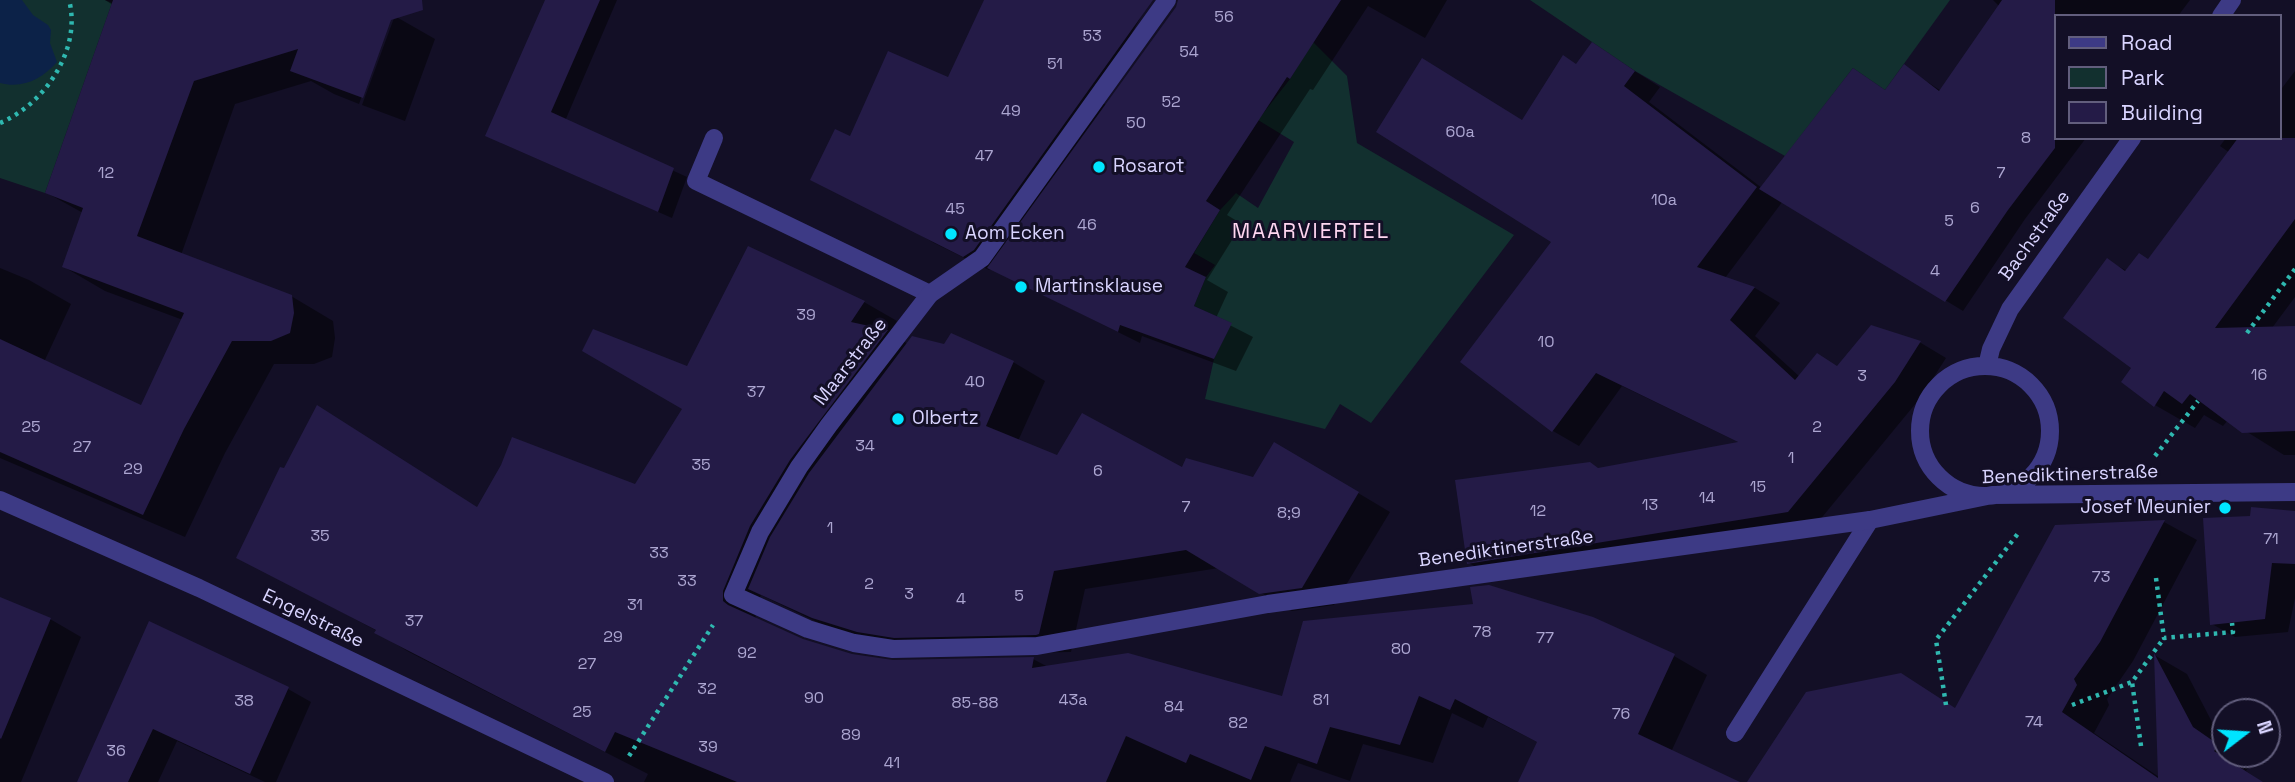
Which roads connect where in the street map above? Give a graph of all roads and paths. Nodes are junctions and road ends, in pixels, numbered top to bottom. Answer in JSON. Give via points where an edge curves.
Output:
{"nodes":[{"id":1,"x":69,"y":0,"type":"edge"},
{"id":2,"x":1167,"y":0,"type":"edge"},
{"id":3,"x":0,"y":124,"type":"edge"},
{"id":4,"x":714,"y":138,"type":"dead end"},
{"id":5,"x":2131,"y":140,"type":"edge"},
{"id":6,"x":2295,"y":269,"type":"edge"},
{"id":7,"x":930,"y":294,"type":"junction"},
{"id":8,"x":2248,"y":333,"type":"dead end"},
{"id":9,"x":1987,"y":366,"type":"junction"},
{"id":10,"x":2198,"y":401,"type":"dead end"},
{"id":11,"x":2126,"y":492,"type":"junction"},
{"id":12,"x":2295,"y":492,"type":"edge"},
{"id":13,"x":1992,"y":495,"type":"junction"},
{"id":14,"x":2035,"y":495,"type":"junction"},
{"id":15,"x":0,"y":500,"type":"edge"},
{"id":16,"x":1870,"y":520,"type":"junction"},
{"id":17,"x":2156,"y":578,"type":"dead end"},
{"id":18,"x":733,"y":596,"type":"junction"},
{"id":19,"x":2232,"y":623,"type":"dead end"},
{"id":20,"x":2164,"y":638,"type":"junction"},
{"id":21,"x":2132,"y":682,"type":"junction"},
{"id":22,"x":1946,"y":705,"type":"dead end"},
{"id":23,"x":2072,"y":705,"type":"dead end"},
{"id":24,"x":1735,"y":733,"type":"dead end"},
{"id":25,"x":2141,"y":746,"type":"dead end"},
{"id":26,"x":627,"y":761,"type":"dead end"},
{"id":27,"x":605,"y":782,"type":"edge"}],
"edges":[{"from":1,"to":3,"type":"path","via":[[71,34],[55,76],[26,106]]},
{"from":2,"to":7,"type":"street","name":"Maarstraße","via":[[982,258]]},
{"from":4,"to":7,"type":"street","via":[[696,181]]},
{"from":5,"to":9,"type":"street","name":"Bachstraße","via":[[2010,309]]},
{"from":6,"to":8,"type":"path"},
{"from":7,"to":18,"type":"street","name":"Maarstraße","via":[[799,467],[760,532]]},
{"from":9,"to":13,"type":"street","via":[[2014,373],[2029,384],[2040,398],[2049,424],[2047,452],[2039,468],[2018,487]]},
{"from":9,"to":13,"type":"street","via":[[1960,372],[1937,388],[1923,411],[1920,439],[1925,457],[1941,479],[1965,493]]},
{"from":10,"to":11,"type":"path"},
{"from":11,"to":12,"type":"street","name":"Benediktinerstraße"},
{"from":11,"to":14,"type":"street","name":"Benediktinerstraße"},
{"from":13,"to":14,"type":"street","name":"Benediktinerstraße"},
{"from":13,"to":16,"type":"street","name":"Benediktinerstraße"},
{"from":14,"to":22,"type":"path","via":[[2018,536],[1936,640]]},
{"from":15,"to":27,"type":"street","name":"Engelstraße","via":[[199,588]]},
{"from":16,"to":18,"type":"street","name":"Benediktinerstraße","via":[[1268,604],[1037,646],[924,650],[854,643],[808,629]]},
{"from":16,"to":24,"type":"street"},
{"from":17,"to":20,"type":"path"},
{"from":18,"to":26,"type":"path"},
{"from":19,"to":20,"type":"path","via":[[2233,632]]},
{"from":20,"to":21,"type":"path"},
{"from":21,"to":23,"type":"path"},
{"from":21,"to":25,"type":"path"}]}
